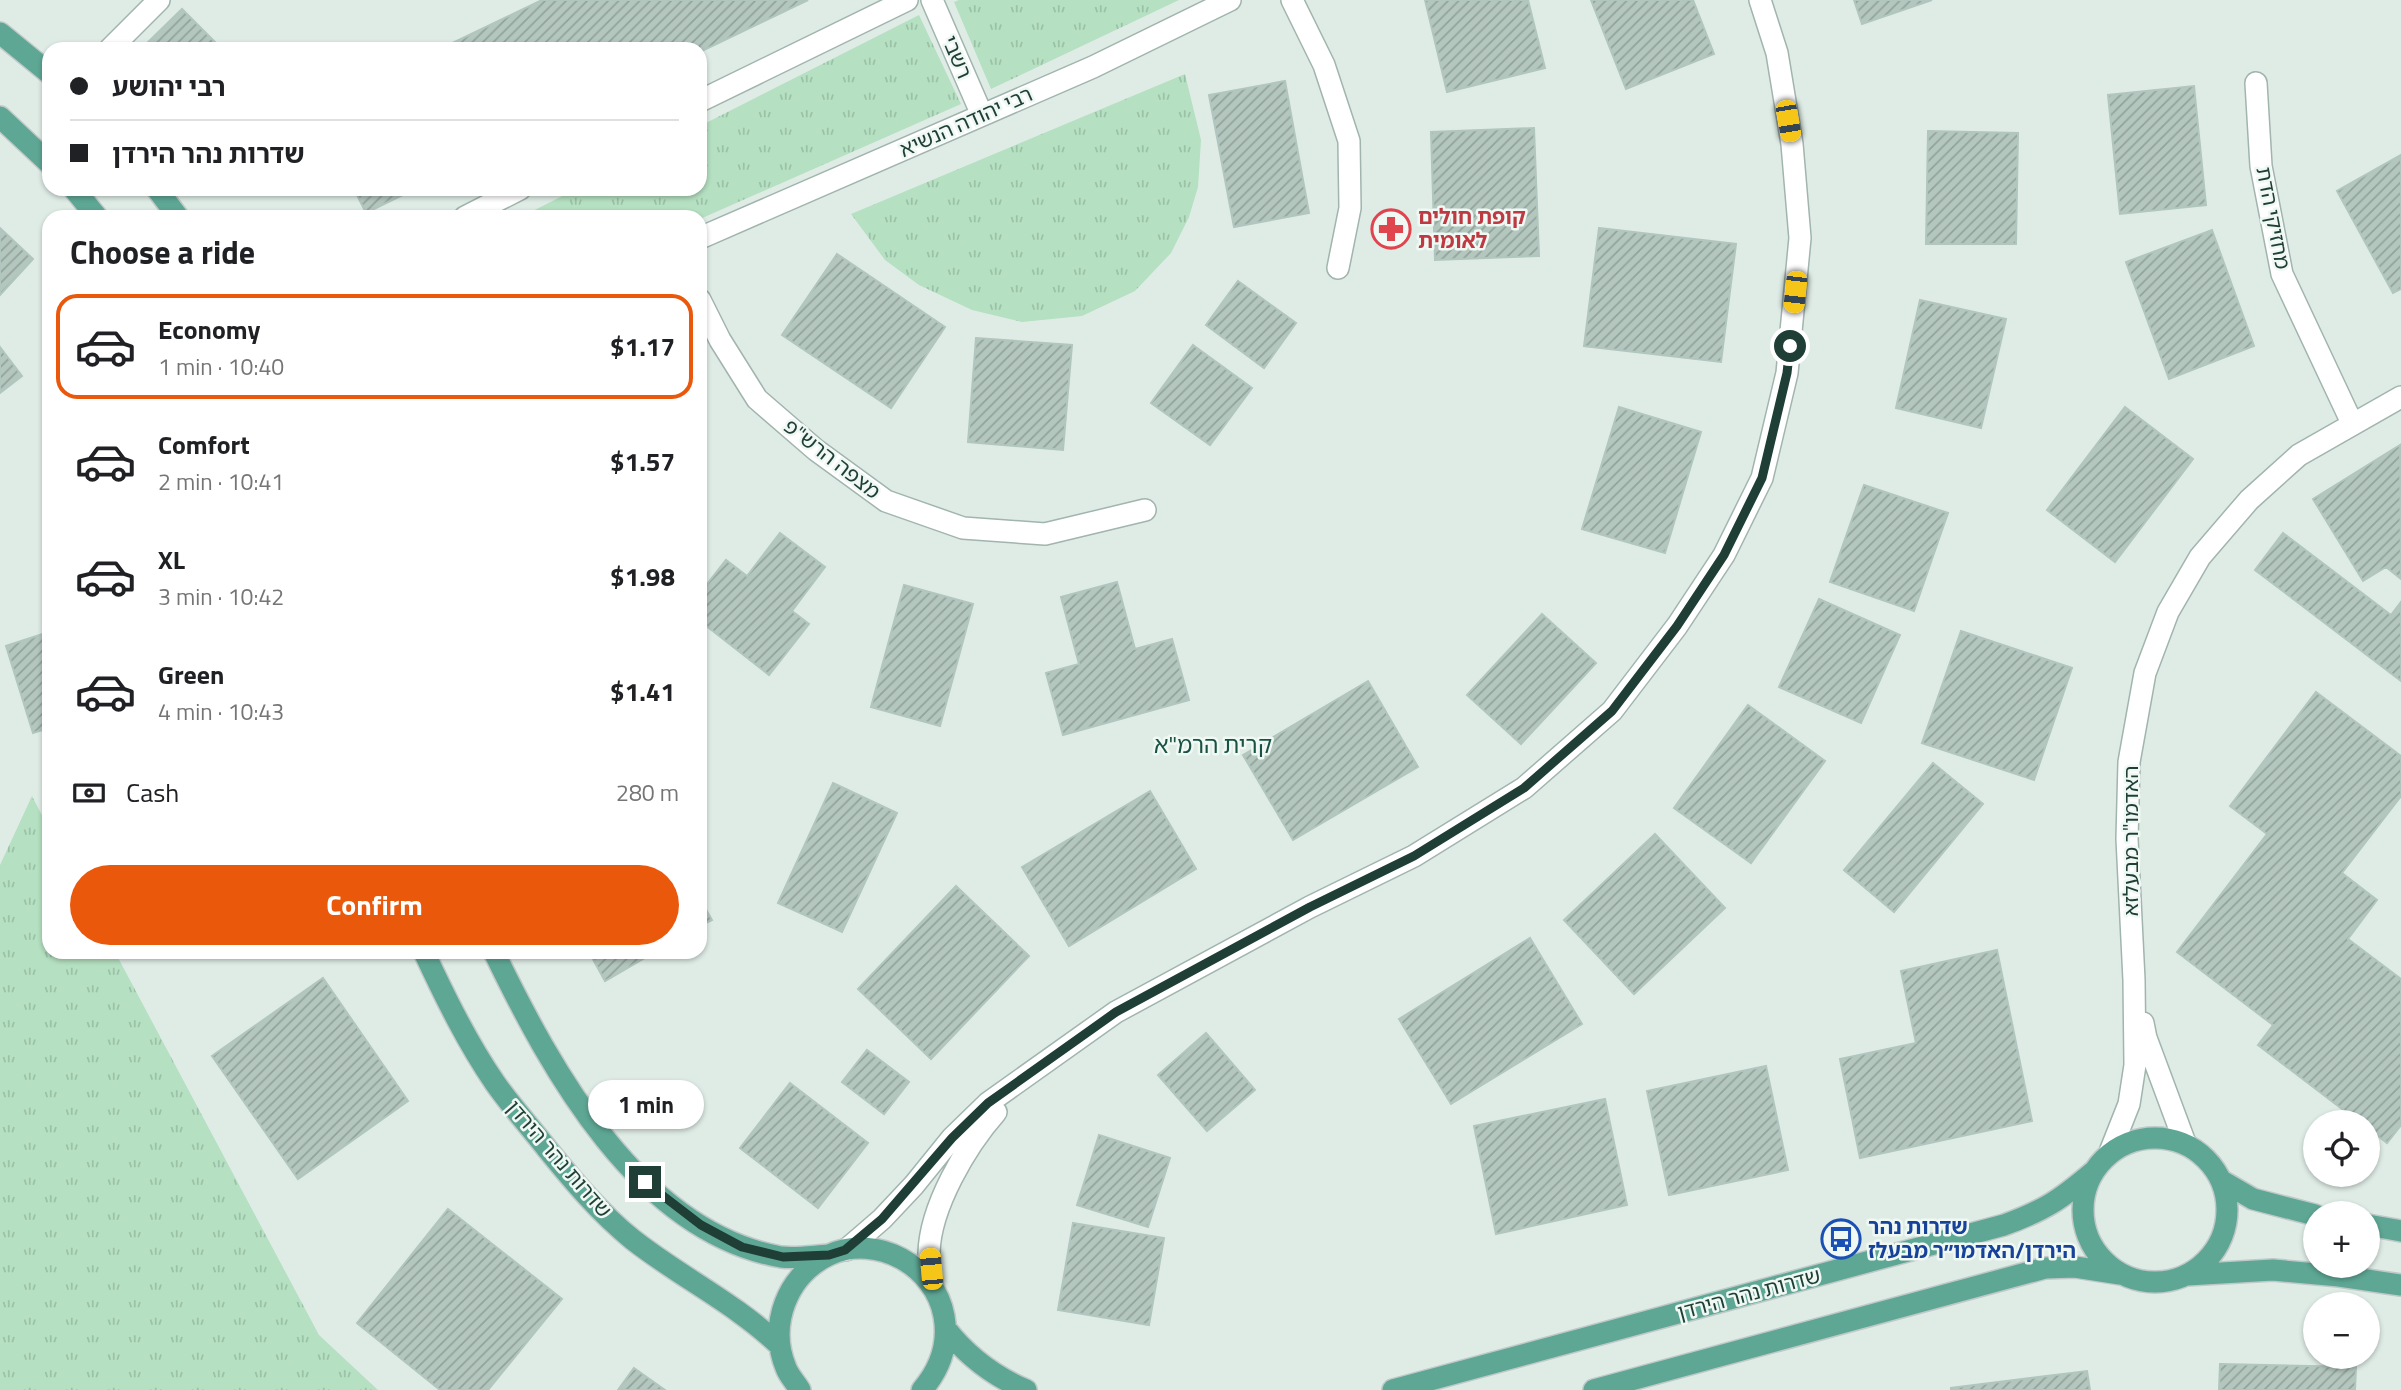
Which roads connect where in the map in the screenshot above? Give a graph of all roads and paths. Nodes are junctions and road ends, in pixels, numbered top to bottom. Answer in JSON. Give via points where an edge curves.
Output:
{"nodes":[{"id":1,"x":159,"y":0,"type":"edge"},
{"id":2,"x":907,"y":0,"type":"edge"},
{"id":3,"x":932,"y":0,"type":"edge"},
{"id":4,"x":1230,"y":0,"type":"edge"},
{"id":5,"x":1292,"y":0,"type":"edge"},
{"id":6,"x":1760,"y":0,"type":"edge"},
{"id":7,"x":0,"y":33,"type":"edge"},
{"id":8,"x":117,"y":42,"type":"edge"},
{"id":9,"x":42,"y":67,"type":"edge"},
{"id":10,"x":2256,"y":83,"type":"dead end"},
{"id":11,"x":707,"y":98,"type":"edge"},
{"id":12,"x":982,"y":115,"type":"junction"},
{"id":13,"x":0,"y":117,"type":"edge"},
{"id":14,"x":42,"y":156,"type":"edge"},
{"id":15,"x":80,"y":196,"type":"edge"},
{"id":16,"x":506,"y":196,"type":"edge"},
{"id":17,"x":91,"y":210,"type":"edge"},
{"id":18,"x":479,"y":210,"type":"edge"},
{"id":19,"x":707,"y":235,"type":"edge"},
{"id":20,"x":1338,"y":268,"type":"dead end"},
{"id":21,"x":707,"y":314,"type":"edge"},
{"id":22,"x":2401,"y":397,"type":"edge"},
{"id":23,"x":2352,"y":423,"type":"junction"},
{"id":24,"x":1145,"y":510,"type":"dead end"},
{"id":25,"x":427,"y":959,"type":"edge"},
{"id":26,"x":497,"y":959,"type":"edge"},
{"id":27,"x":2134,"y":979,"type":"junction"},
{"id":28,"x":1063,"y":1048,"type":"junction"},
{"id":29,"x":2185,"y":1143,"type":"junction"},
{"id":30,"x":2110,"y":1152,"type":"junction"},
{"id":31,"x":2093,"y":1172,"type":"junction"},
{"id":32,"x":2222,"y":1181,"type":"junction"},
{"id":33,"x":2303,"y":1212,"type":"edge"},
{"id":34,"x":2380,"y":1227,"type":"edge"},
{"id":35,"x":2401,"y":1231,"type":"edge"},
{"id":36,"x":837,"y":1253,"type":"junction"},
{"id":37,"x":2120,"y":1274,"type":"junction"},
{"id":38,"x":2187,"y":1275,"type":"junction"},
{"id":39,"x":932,"y":1286,"type":"junction"},
{"id":40,"x":2401,"y":1286,"type":"edge"},
{"id":41,"x":946,"y":1329,"type":"junction"},
{"id":42,"x":779,"y":1345,"type":"junction"},
{"id":43,"x":800,"y":1390,"type":"edge"},
{"id":44,"x":922,"y":1390,"type":"edge"},
{"id":45,"x":1026,"y":1390,"type":"edge"},
{"id":46,"x":1393,"y":1390,"type":"edge"},
{"id":47,"x":1594,"y":1390,"type":"edge"}],
"edges":[{"from":1,"to":8,"type":"street"},
{"from":2,"to":11,"type":"street"},
{"from":3,"to":12,"type":"street","name":"רשבי"},
{"from":4,"to":12,"type":"street","name":"רבי יהודה הנשיא"},
{"from":5,"to":20,"type":"street","via":[[1324,65],[1349,141],[1350,208]]},
{"from":6,"to":28,"type":"street","via":[[1777,53],[1800,238],[1787,373],[1762,478],[1724,555],[1684,616],[1612,711],[1524,788],[1414,856],[1116,1012]]},
{"from":7,"to":9,"type":"main road"},
{"from":10,"to":23,"type":"street","name":"מחזיקי הדת","via":[[2261,166],[2282,274]]},
{"from":12,"to":19,"type":"street","name":"רבי יהודה הנשיא"},
{"from":13,"to":14,"type":"main road"},
{"from":15,"to":17,"type":"main road"},
{"from":16,"to":18,"type":"street"},
{"from":21,"to":24,"type":"street","name":"מצפה הרש\"פ","via":[[757,398],[816,450],[886,501],[963,528],[1045,534]]},
{"from":22,"to":23,"type":"street","name":"האדמו\"ר מבעלזא"},
{"from":23,"to":27,"type":"street","name":"האדמו\"ר מבעלזא","via":[[2300,455],[2249,500],[2200,557],[2168,612],[2145,673],[2129,762],[2127,839]]},
{"from":25,"to":42,"type":"main road","name":"שדרות נהר הירדן","via":[[450,1008],[496,1084],[589,1199],[631,1238],[755,1322]]},
{"from":26,"to":36,"type":"main road","via":[[554,1066],[593,1124],[645,1182],[701,1225],[742,1247],[783,1257]]},
{"from":27,"to":29,"type":"street","name":"האדמו\"ר מבעלזא","via":[[2146,1038]]},
{"from":27,"to":30,"type":"street","name":"האדמו\"ר מבעלזא","via":[[2135,1065],[2129,1104]]},
{"from":28,"to":36,"type":"street","via":[[988,1103],[882,1219]]},
{"from":28,"to":39,"type":"street","via":[[1015,1090],[981,1129],[954,1171],[929,1252]]},
{"from":29,"to":30,"type":"main road","via":[[2146,1137]]},
{"from":29,"to":32,"type":"main road","via":[[2200,1152]]},
{"from":30,"to":31,"type":"main road"},
{"from":31,"to":37,"type":"main road","via":[[2084,1194],[2082,1218],[2088,1240],[2101,1259]]},
{"from":31,"to":46,"type":"main road","name":"שדרות נהר הירדן","via":[[2062,1199],[2004,1225]]},
{"from":32,"to":33,"type":"main road","via":[[2253,1199]]},
{"from":32,"to":38,"type":"main road","via":[[2226,1225],[2212,1254]]},
{"from":34,"to":35,"type":"main road"},
{"from":36,"to":39,"type":"main road","via":[[870,1249],[894,1255],[915,1267]]},
{"from":36,"to":42,"type":"main road","via":[[806,1271],[789,1292],[779,1318]]},
{"from":37,"to":38,"type":"main road","via":[[2142,1282],[2165,1282]]},
{"from":37,"to":47,"type":"main road","via":[[2045,1268]]},
{"from":38,"to":40,"type":"main road","via":[[2273,1270]]},
{"from":39,"to":41,"type":"main road"},
{"from":41,"to":44,"type":"main road","via":[[943,1354]]},
{"from":41,"to":45,"type":"main road","via":[[983,1367]]},
{"from":42,"to":43,"type":"main road","via":[[786,1369]]}]}
